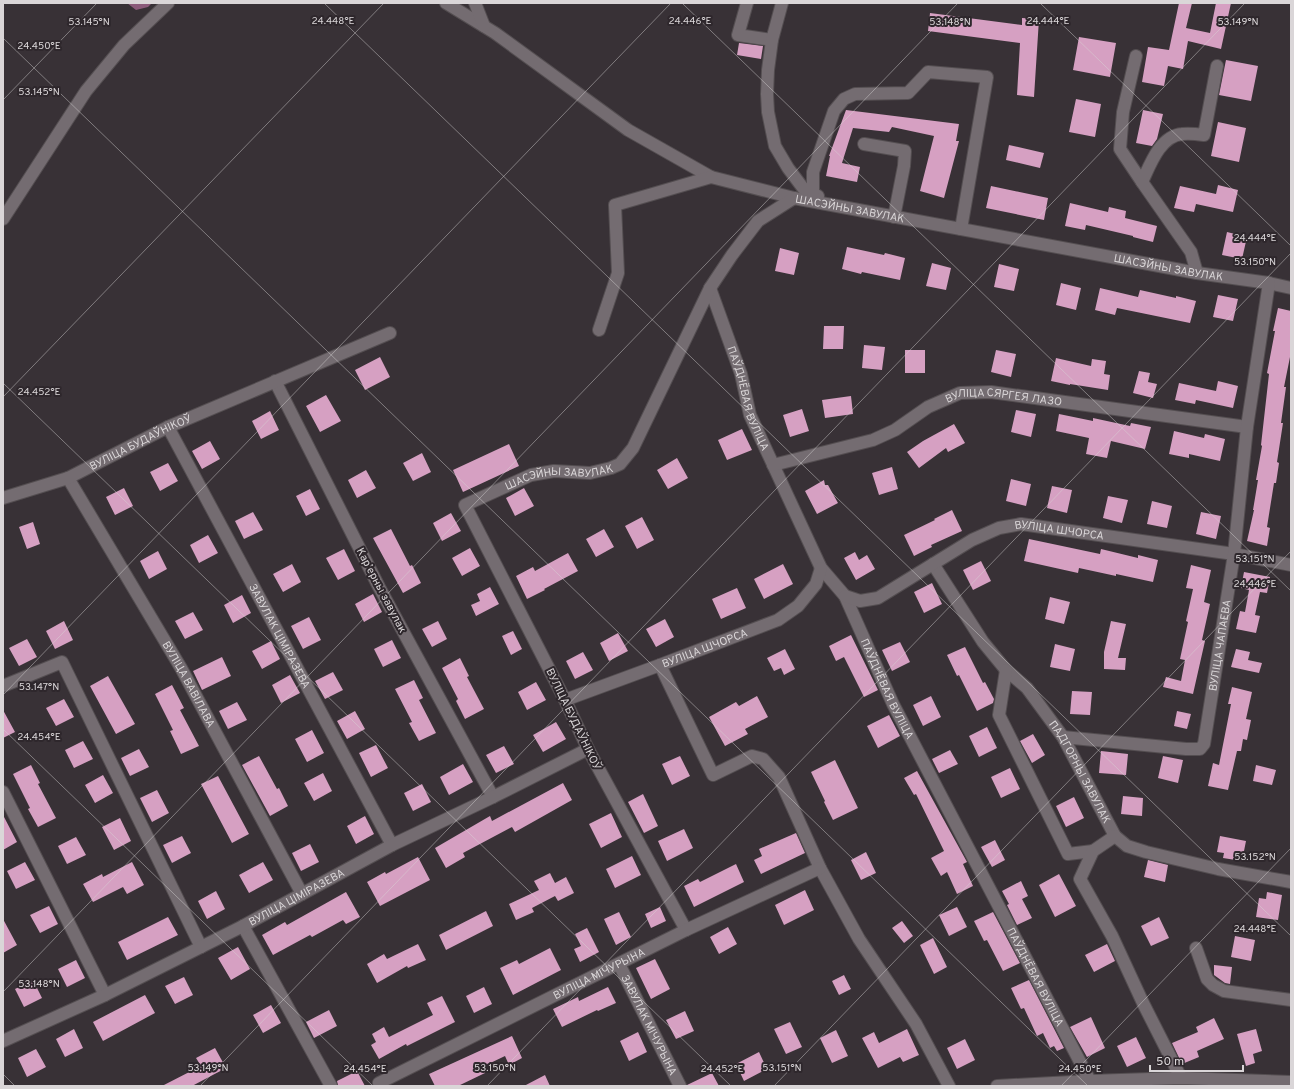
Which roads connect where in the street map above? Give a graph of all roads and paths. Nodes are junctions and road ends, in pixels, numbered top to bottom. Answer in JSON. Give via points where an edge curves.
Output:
{"nodes":[{"id":1,"x":168,"y":3,"type":"edge"},
{"id":2,"x":446,"y":3,"type":"edge"},
{"id":3,"x":475,"y":3,"type":"edge"},
{"id":4,"x":747,"y":3,"type":"edge"},
{"id":5,"x":782,"y":3,"type":"edge"},
{"id":6,"x":484,"y":26,"type":"junction"},
{"id":7,"x":772,"y":40,"type":"junction"},
{"id":8,"x":1136,"y":56,"type":"dead end"},
{"id":9,"x":1217,"y":66,"type":"dead end"},
{"id":10,"x":864,"y":144,"type":"dead end"},
{"id":11,"x":711,"y":177,"type":"junction"},
{"id":12,"x":1142,"y":182,"type":"junction"},
{"id":13,"x":813,"y":193,"type":"junction"},
{"id":14,"x":794,"y":198,"type":"junction"},
{"id":15,"x":839,"y":206,"type":"junction"},
{"id":16,"x":894,"y":217,"type":"junction"},
{"id":17,"x":3,"y":219,"type":"edge"},
{"id":18,"x":961,"y":229,"type":"junction"},
{"id":19,"x":1197,"y":273,"type":"junction"},
{"id":20,"x":1268,"y":283,"type":"junction"},
{"id":21,"x":710,"y":288,"type":"junction"},
{"id":22,"x":1291,"y":288,"type":"edge"},
{"id":23,"x":599,"y":330,"type":"dead end"},
{"id":24,"x":390,"y":333,"type":"dead end"},
{"id":25,"x":275,"y":381,"type":"junction"},
{"id":26,"x":168,"y":427,"type":"junction"},
{"id":27,"x":1247,"y":427,"type":"junction"},
{"id":28,"x":773,"y":465,"type":"junction"},
{"id":29,"x":68,"y":478,"type":"junction"},
{"id":30,"x":3,"y":498,"type":"edge"},
{"id":31,"x":465,"y":505,"type":"joint"},
{"id":32,"x":1234,"y":554,"type":"junction"},
{"id":33,"x":933,"y":564,"type":"junction"},
{"id":34,"x":1291,"y":565,"type":"edge"},
{"id":35,"x":822,"y":568,"type":"junction"},
{"id":36,"x":845,"y":596,"type":"junction"},
{"id":37,"x":660,"y":665,"type":"junction"},
{"id":38,"x":1006,"y":670,"type":"junction"},
{"id":39,"x":3,"y":686,"type":"edge"},
{"id":40,"x":565,"y":700,"type":"junction"},
{"id":41,"x":1063,"y":737,"type":"junction"},
{"id":42,"x":588,"y":750,"type":"junction"},
{"id":43,"x":3,"y":792,"type":"edge"},
{"id":44,"x":493,"y":797,"type":"junction"},
{"id":45,"x":1115,"y":836,"type":"junction"},
{"id":46,"x":392,"y":846,"type":"junction"},
{"id":47,"x":1092,"y":851,"type":"junction"},
{"id":48,"x":820,"y":868,"type":"junction"},
{"id":49,"x":1291,"y":882,"type":"edge"},
{"id":50,"x":302,"y":894,"type":"junction"},
{"id":51,"x":243,"y":926,"type":"junction"},
{"id":52,"x":686,"y":930,"type":"junction"},
{"id":53,"x":201,"y":947,"type":"junction"},
{"id":54,"x":1196,"y":948,"type":"dead end"},
{"id":55,"x":619,"y":964,"type":"junction"},
{"id":56,"x":105,"y":995,"type":"junction"},
{"id":57,"x":1291,"y":1000,"type":"edge"},
{"id":58,"x":3,"y":1041,"type":"edge"},
{"id":59,"x":1181,"y":1078,"type":"junction"},
{"id":60,"x":1090,"y":1081,"type":"junction"},
{"id":61,"x":1291,"y":1082,"type":"edge"},
{"id":62,"x":380,"y":1084,"type":"edge"},
{"id":63,"x":1065,"y":1084,"type":"edge"},
{"id":64,"x":331,"y":1086,"type":"edge"},
{"id":65,"x":680,"y":1086,"type":"edge"},
{"id":66,"x":949,"y":1086,"type":"edge"},
{"id":67,"x":997,"y":1086,"type":"edge"}],
"edges":[{"from":1,"to":17,"type":"street","via":[[124,45],[86,91]]},
{"from":2,"to":6,"type":"street"},
{"from":3,"to":6,"type":"street"},
{"from":4,"to":7,"type":"street","via":[[738,35]]},
{"from":5,"to":7,"type":"street"},
{"from":6,"to":11,"type":"street","via":[[628,130]]},
{"from":7,"to":13,"type":"street","via":[[767,94],[775,146],[803,188]]},
{"from":8,"to":12,"type":"street","via":[[1123,112],[1120,149]]},
{"from":9,"to":12,"type":"street","via":[[1204,135],[1181,134],[1170,138],[1156,152]]},
{"from":10,"to":16,"type":"street","via":[[905,151]]},
{"from":11,"to":14,"type":"street"},
{"from":11,"to":23,"type":"street","via":[[615,205],[618,273]]},
{"from":12,"to":19,"type":"street","via":[[1191,252]]},
{"from":13,"to":15,"type":"street"},
{"from":13,"to":18,"type":"street","via":[[813,172],[820,150],[834,111],[844,99],[855,94],[908,93],[928,72],[988,77]]},
{"from":14,"to":15,"type":"street","name":"ШАСЭЙНЫ ЗАВУЛАК"},
{"from":14,"to":21,"type":"street","name":"ШАСЭЙНЫ ЗАВУЛАК","via":[[758,221]]},
{"from":15,"to":16,"type":"street","name":"ШАСЭЙНЫ ЗАВУЛАК"},
{"from":16,"to":18,"type":"street","name":"ШАСЭЙНЫ ЗАВУЛАК"},
{"from":18,"to":19,"type":"street","name":"ШАСЭЙНЫ ЗАВУЛАК"},
{"from":19,"to":20,"type":"street","name":"ШАСЭЙНЫ ЗАВУЛАК"},
{"from":20,"to":22,"type":"street","name":"ШАСЭЙНЫ ЗАВУЛАК"},
{"from":20,"to":27,"type":"street","name":"ВУЛІЦА ЧАПАЕВА"},
{"from":21,"to":28,"type":"street","name":"ПАЎДНЁВАЯ ВУЛІЦА","via":[[740,374],[750,415]]},
{"from":21,"to":31,"type":"street","name":"ШАСЭЙНЫ ЗАВУЛАК","via":[[633,448],[620,464],[590,473],[554,471],[531,475]]},
{"from":24,"to":25,"type":"street","name":"ВУЛІЦА БУДАЎНІКОЎ"},
{"from":25,"to":26,"type":"street","name":"ВУЛІЦА БУДАЎНІКОЎ"},
{"from":25,"to":44,"type":"street","name":"Карʼерны завулак","via":[[379,587]]},
{"from":26,"to":29,"type":"street","name":"ВУЛІЦА БУДАЎНІКОЎ"},
{"from":26,"to":46,"type":"street","name":"ЗАВУЛАК ЦІМІРАЗЕВА"},
{"from":27,"to":28,"type":"street","name":"ВУЛІЦА СЯРГЕЯ ЛАЗО","via":[[991,392],[960,393],[928,407],[895,430],[873,440]]},
{"from":27,"to":32,"type":"street","name":"ВУЛІЦА ЧАПАЕВА"},
{"from":28,"to":35,"type":"street","name":"ПАЎДНЁВАЯ ВУЛІЦА"},
{"from":29,"to":30,"type":"street","name":"ВУЛІЦА БУДАЎНІКОЎ"},
{"from":29,"to":50,"type":"street","name":"ВУЛІЦА ВАВІЛАВА","via":[[181,668]]},
{"from":31,"to":40,"type":"street","name":"ВУЛІЦА БУДАЎНІКОЎ"},
{"from":32,"to":33,"type":"street","name":"ВУЛІЦА ШЧОРСА","via":[[1021,524],[999,528],[972,540]]},
{"from":32,"to":34,"type":"street","name":"ВУЛІЦА ШЧОРСА"},
{"from":32,"to":41,"type":"street","name":"ВУЛІЦА ЧАПАЕВА","via":[[1204,744],[1200,749]]},
{"from":33,"to":36,"type":"street","name":"ВУЛІЦА ШЧОРСА","via":[[878,598],[860,601]]},
{"from":33,"to":38,"type":"street","name":"ПАДГОРНЫ ЗАВУЛАК","via":[[983,642]]},
{"from":35,"to":36,"type":"street","name":"ПАЎДНЁВАЯ ВУЛІЦА"},
{"from":35,"to":37,"type":"street","name":"ВУЛІЦА ШЧОРСА","via":[[812,590],[798,606],[778,620]]},
{"from":36,"to":60,"type":"street","name":"ПАЎДНЁВАЯ ВУЛІЦА","via":[[894,704]]},
{"from":37,"to":40,"type":"street","name":"ВУЛІЦА ШЧОРСА"},
{"from":37,"to":48,"type":"street","via":[[713,775],[752,756],[763,759],[779,777]]},
{"from":38,"to":41,"type":"street","name":"ПАДГОРНЫ ЗАВУЛАК","via":[[1028,688]]},
{"from":38,"to":47,"type":"street","via":[[999,715],[1068,854]]},
{"from":39,"to":53,"type":"street","via":[[62,662]]},
{"from":40,"to":42,"type":"street","name":"ВУЛІЦА БУДАЎНІКОЎ"},
{"from":41,"to":45,"type":"street","name":"ПАДГОРНЫ ЗАВУЛАК"},
{"from":42,"to":44,"type":"street","name":"ВУЛІЦА ЦІМІРАЗЕВА"},
{"from":42,"to":52,"type":"street","name":"ВУЛІЦА БУДАЎНІКОЎ"},
{"from":43,"to":56,"type":"street"},
{"from":44,"to":46,"type":"street","name":"ВУЛІЦА ЦІМІРАЗЕВА"},
{"from":45,"to":47,"type":"street"},
{"from":45,"to":49,"type":"street","name":"ПАДГОРНЫ ЗАВУЛАК","via":[[1127,846],[1146,852],[1218,869]]},
{"from":46,"to":50,"type":"street","name":"ВУЛІЦА ЦІМІРАЗЕВА"},
{"from":47,"to":59,"type":"street","via":[[1080,879],[1112,936]]},
{"from":48,"to":52,"type":"street","name":"ВУЛІЦА МІЧУРЫНА"},
{"from":48,"to":66,"type":"street","via":[[859,939],[916,1024]]},
{"from":50,"to":51,"type":"street","name":"ВУЛІЦА ЦІМІРАЗЕВА"},
{"from":51,"to":53,"type":"street","name":"ВУЛІЦА ЦІМІРАЗЕВА"},
{"from":51,"to":64,"type":"street"},
{"from":52,"to":55,"type":"street","name":"ВУЛІЦА МІЧУРЫНА"},
{"from":53,"to":56,"type":"street","name":"ВУЛІЦА ЦІМІРАЗЕВА"},
{"from":54,"to":57,"type":"street","via":[[1207,979],[1213,985],[1224,991]]},
{"from":55,"to":62,"type":"street","name":"ВУЛІЦА МІЧУРЫНА"},
{"from":55,"to":65,"type":"street","name":"ЗАВУЛАК МІЧУРЫНА"},
{"from":56,"to":58,"type":"street","name":"ВУЛІЦА ЦІМІРАЗЕВА"},
{"from":59,"to":60,"type":"street"},
{"from":59,"to":61,"type":"street"},
{"from":60,"to":63,"type":"street"},
{"from":63,"to":67,"type":"street"}]}
